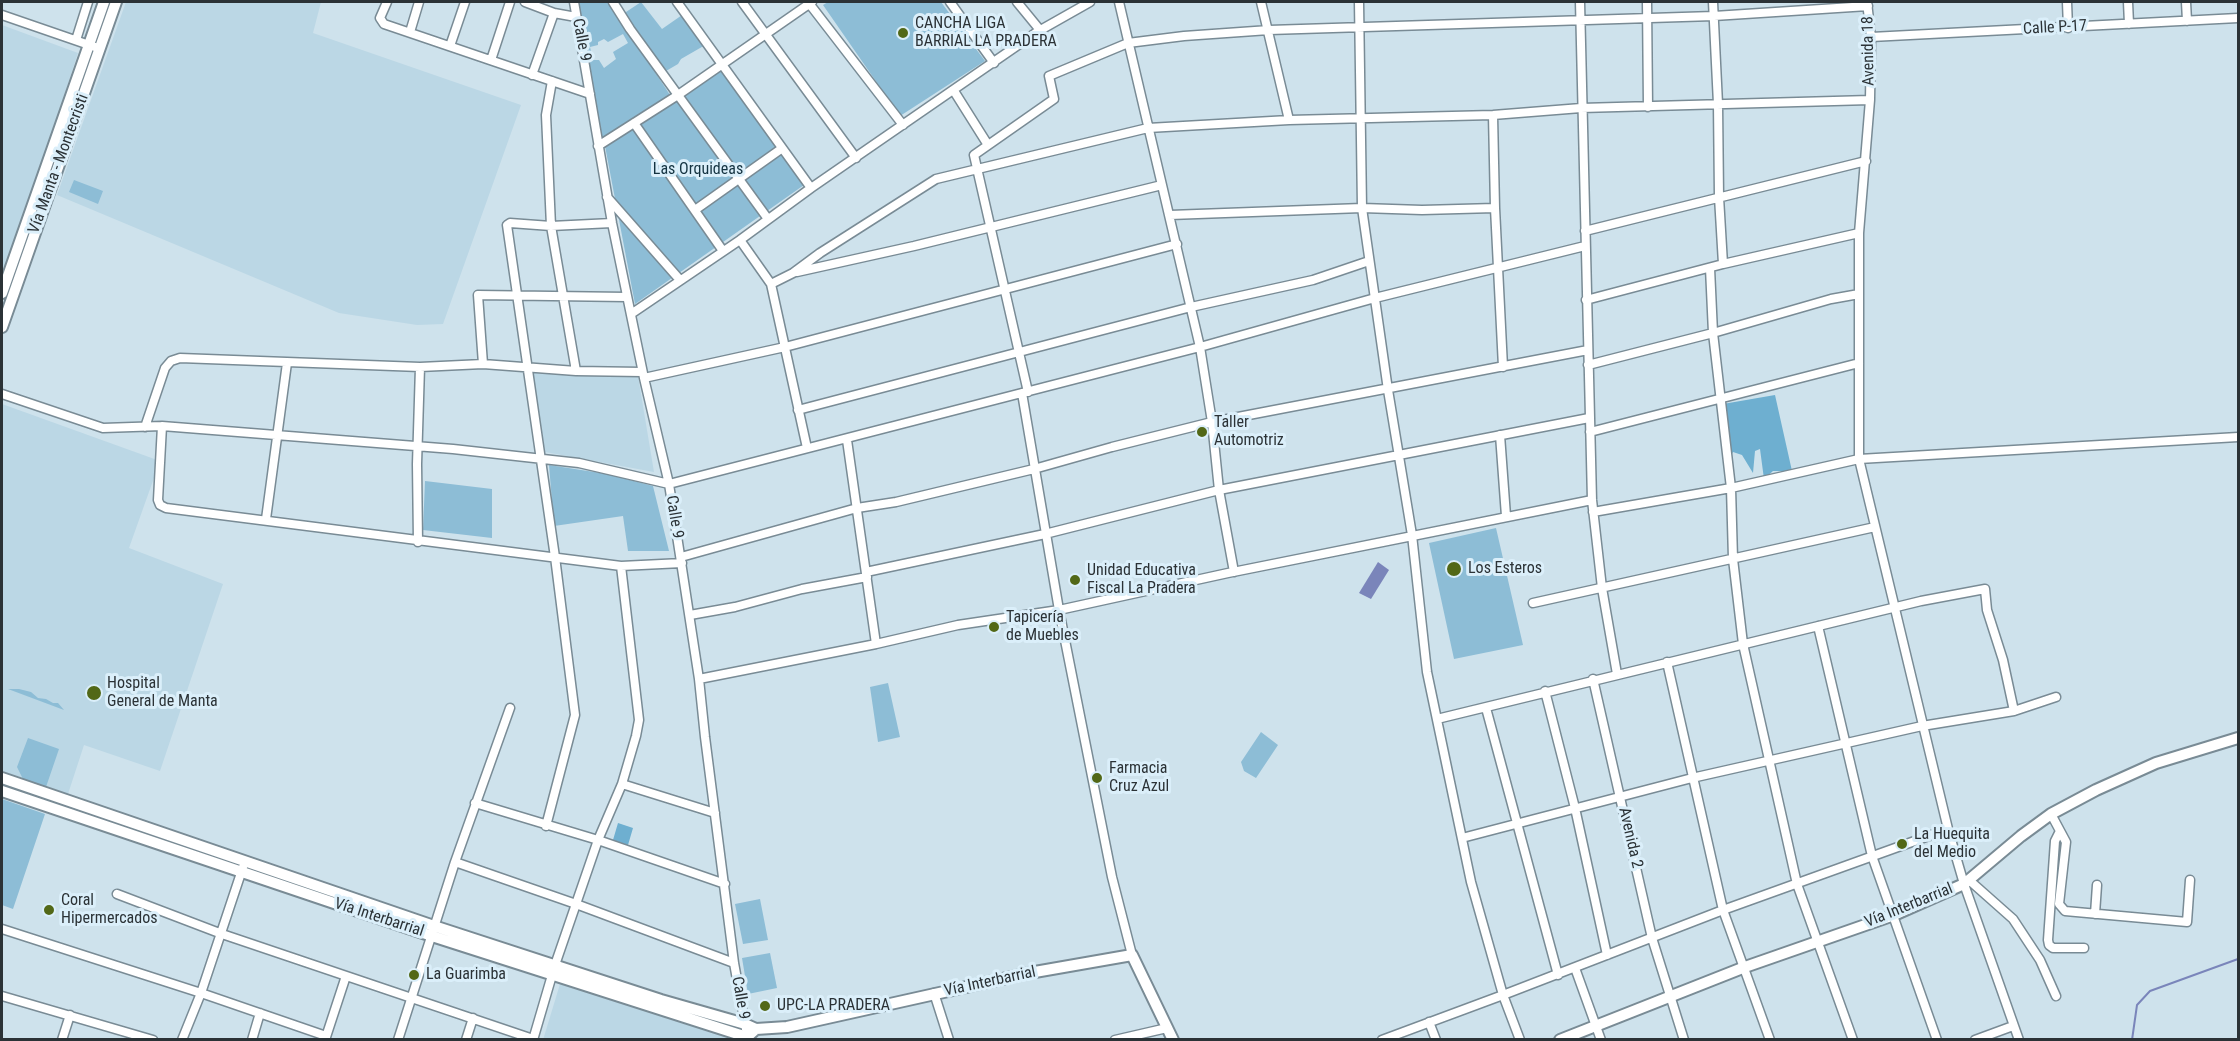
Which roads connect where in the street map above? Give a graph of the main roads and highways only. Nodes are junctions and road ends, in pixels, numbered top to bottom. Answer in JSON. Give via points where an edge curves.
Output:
{"nodes":[{"id":1,"x":104,"y":2,"type":"edge"},
{"id":2,"x":116,"y":2,"type":"edge"},
{"id":3,"x":95,"y":47,"type":"junction"},
{"id":4,"x":2,"y":293,"type":"edge"},
{"id":5,"x":2,"y":327,"type":"edge"},
{"id":6,"x":2238,"y":738,"type":"edge"},
{"id":7,"x":5,"y":779,"type":"edge"},
{"id":8,"x":3,"y":792,"type":"edge"},
{"id":9,"x":344,"y":901,"type":"junction"},
{"id":10,"x":661,"y":1004,"type":"junction"},
{"id":11,"x":756,"y":1029,"type":"junction"},
{"id":12,"x":747,"y":1038,"type":"edge"},
{"id":13,"x":1173,"y":1040,"type":"edge"},
{"id":14,"x":1560,"y":1040,"type":"edge"}],
"edges":[{"from":1,"to":3,"type":"main road","name":"Vía Manta - Montecristi"},
{"from":2,"to":3,"type":"main road","name":"Vía Manta - Montecristi"},
{"from":3,"to":4,"type":"main road","name":"Vía Manta - Montecristi"},
{"from":3,"to":5,"type":"main road","name":"Vía Manta - Montecristi"},
{"from":6,"to":14,"type":"main road","name":"Vía Interbarrial","via":[[2156,763],[2096,790],[2051,814],[1966,882],[1894,915],[1745,967]]},
{"from":7,"to":9,"type":"main road","name":"Vía Interbarrial","via":[[245,861]]},
{"from":8,"to":9,"type":"main road","name":"Vía Interbarrial","via":[[241,873]]},
{"from":9,"to":10,"type":"main road","name":"Vía Interbarrial"},
{"from":10,"to":11,"type":"main road","name":"Vía Interbarrial"},
{"from":10,"to":12,"type":"main road","name":"Vía Interbarrial"},
{"from":11,"to":12,"type":"main road"},
{"from":11,"to":13,"type":"main road","name":"Vía Interbarrial","via":[[787,1027],[1029,973],[1132,955]]}]}
